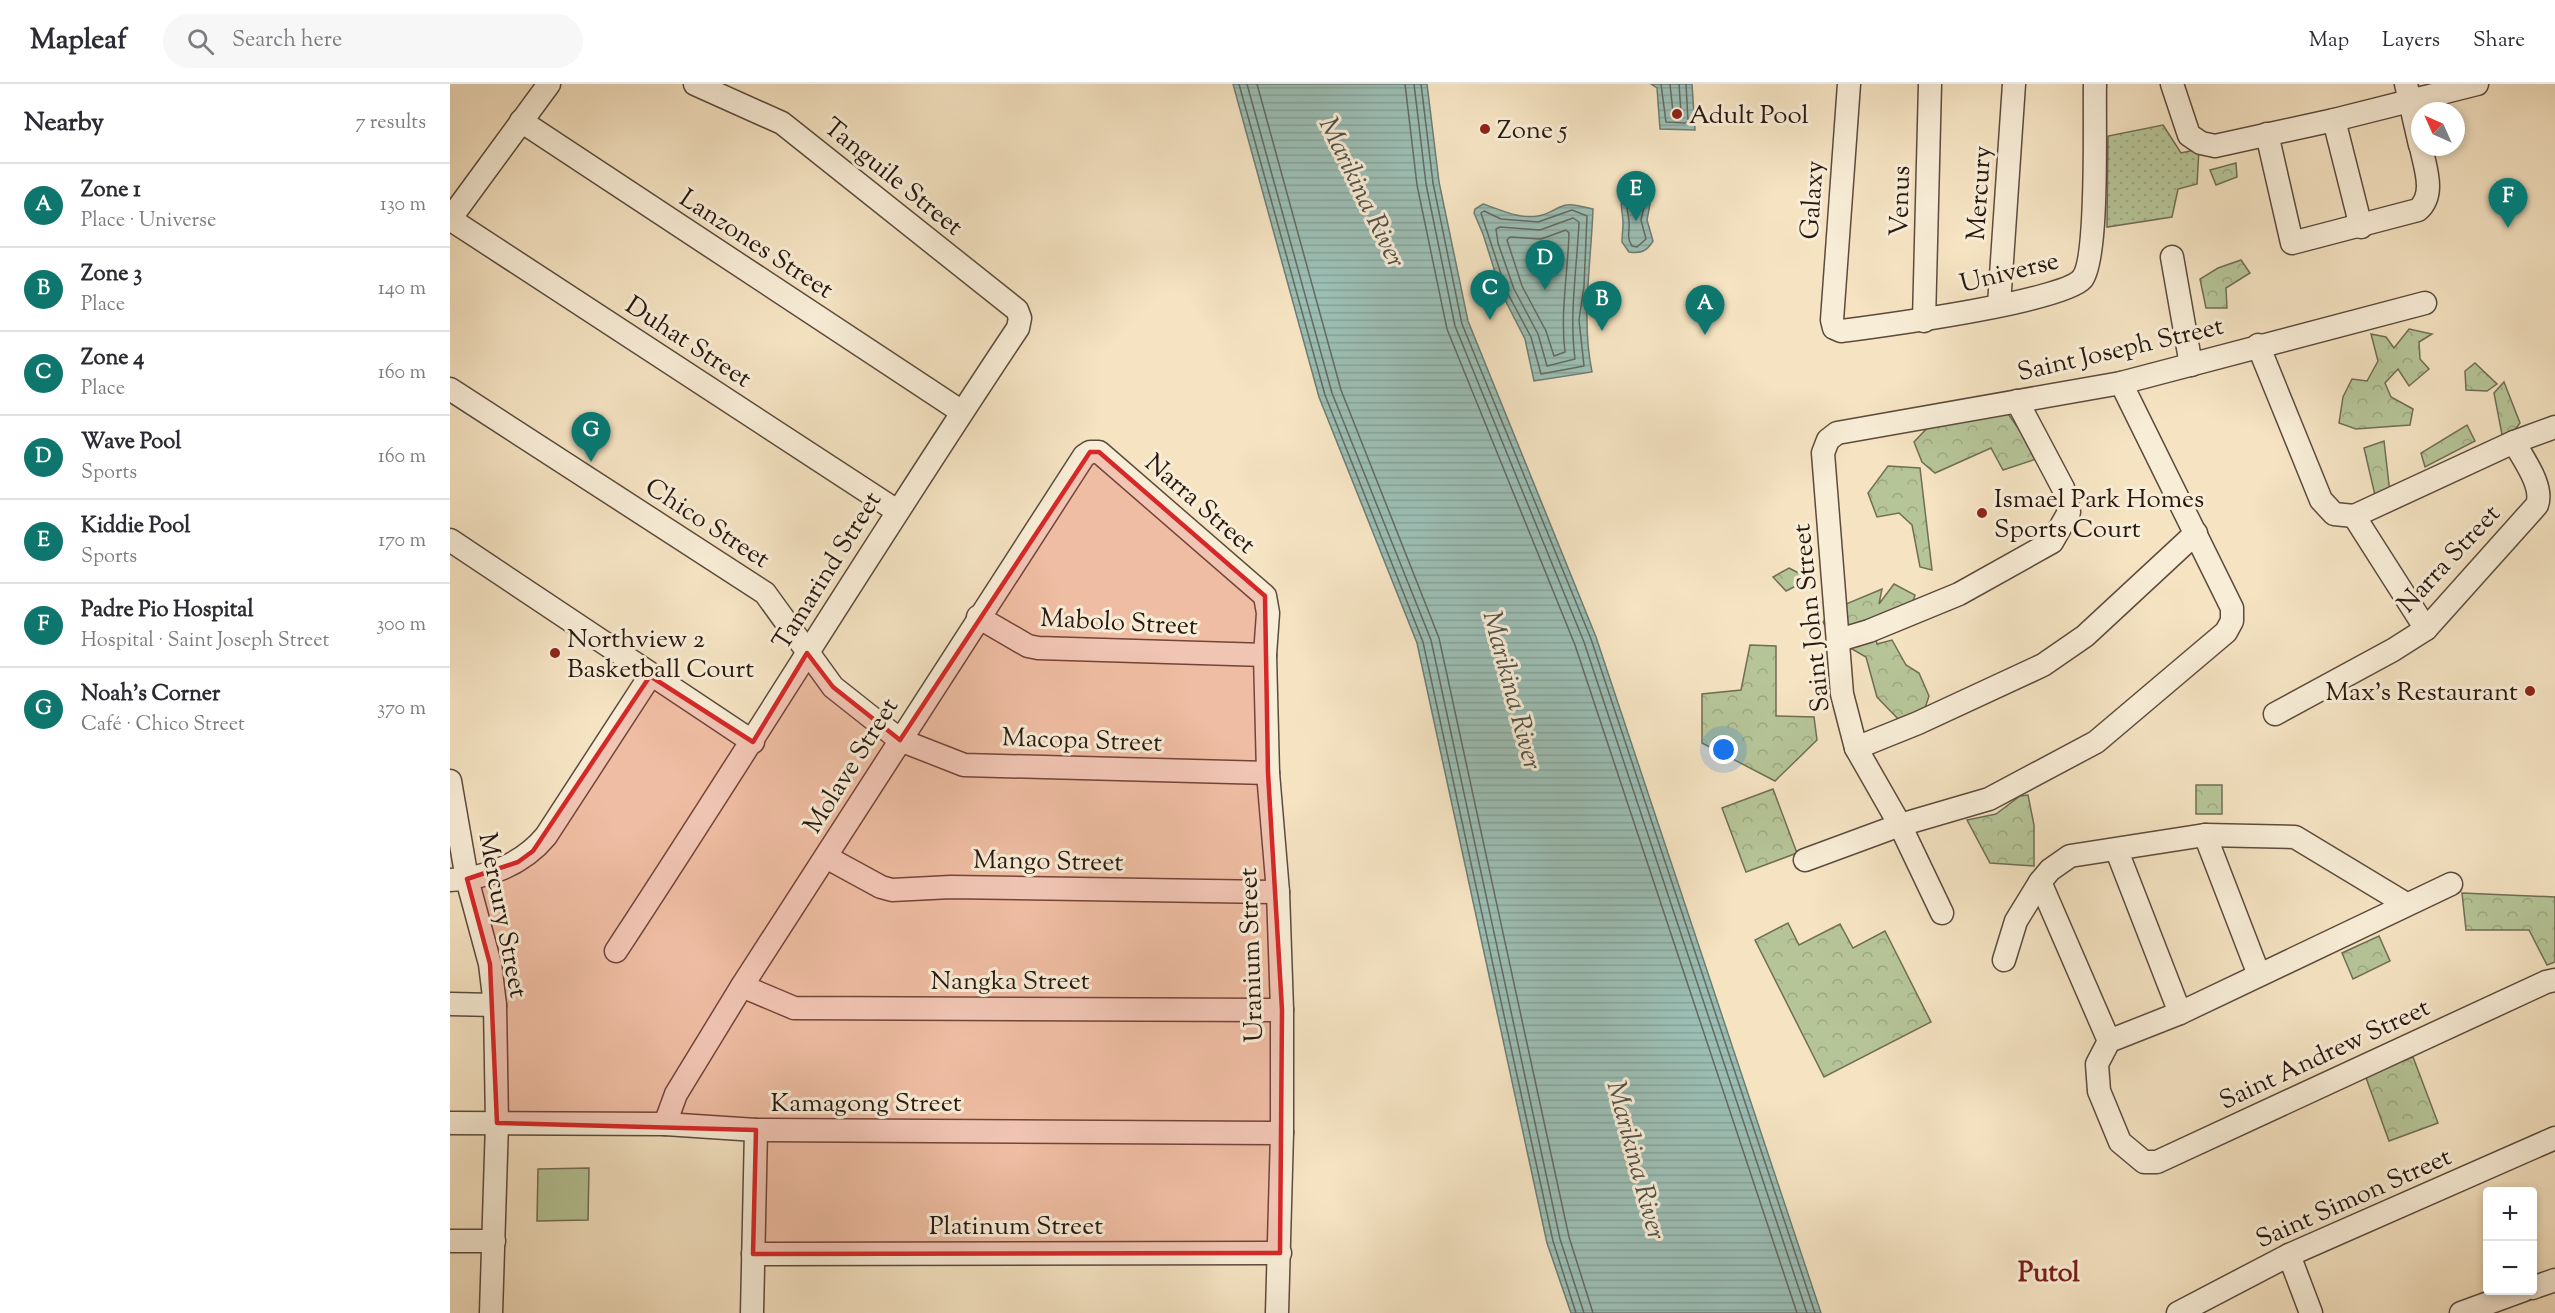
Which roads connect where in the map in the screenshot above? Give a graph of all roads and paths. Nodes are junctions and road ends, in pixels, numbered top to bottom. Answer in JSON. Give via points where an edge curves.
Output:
{"nodes":[{"id":1,"x":549,"y":84,"type":"edge"},
{"id":2,"x":695,"y":84,"type":"edge"},
{"id":3,"x":1849,"y":84,"type":"edge"},
{"id":4,"x":1930,"y":84,"type":"edge"},
{"id":5,"x":2014,"y":84,"type":"edge"},
{"id":6,"x":2095,"y":84,"type":"edge"},
{"id":7,"x":2172,"y":84,"type":"edge"},
{"id":8,"x":2477,"y":84,"type":"edge"},
{"id":9,"x":2408,"y":92,"type":"edge"},
{"id":10,"x":2334,"y":120,"type":"junction"},
{"id":11,"x":521,"y":121,"type":"junction"},
{"id":12,"x":2267,"y":134,"type":"junction"},
{"id":13,"x":2422,"y":156,"type":"edge"},
{"id":14,"x":450,"y":219,"type":"edge"},
{"id":15,"x":2361,"y":227,"type":"junction"},
{"id":16,"x":2172,"y":257,"type":"dead end"},
{"id":17,"x":2425,"y":303,"type":"dead end"},
{"id":18,"x":1999,"y":305,"type":"junction"},
{"id":19,"x":1017,"y":310,"type":"joint"},
{"id":20,"x":1832,"y":320,"type":"joint"},
{"id":21,"x":1924,"y":321,"type":"junction"},
{"id":22,"x":2258,"y":345,"type":"junction"},
{"id":23,"x":2191,"y":365,"type":"junction"},
{"id":24,"x":2121,"y":383,"type":"junction"},
{"id":25,"x":450,"y":389,"type":"edge"},
{"id":26,"x":2017,"y":401,"type":"junction"},
{"id":27,"x":962,"y":412,"type":"junction"},
{"id":28,"x":2555,"y":427,"type":"edge"},
{"id":29,"x":1828,"y":440,"type":"joint"},
{"id":30,"x":2514,"y":442,"type":"junction"},
{"id":31,"x":1099,"y":452,"type":"joint"},
{"id":32,"x":897,"y":511,"type":"junction"},
{"id":33,"x":2354,"y":516,"type":"junction"},
{"id":34,"x":2196,"y":533,"type":"junction"},
{"id":35,"x":450,"y":540,"type":"edge"},
{"id":36,"x":1265,"y":596,"type":"joint"},
{"id":37,"x":978,"y":617,"type":"junction"},
{"id":38,"x":2426,"y":629,"type":"junction"},
{"id":39,"x":1839,"y":640,"type":"junction"},
{"id":40,"x":807,"y":653,"type":"junction"},
{"id":41,"x":1265,"y":655,"type":"junction"},
{"id":42,"x":650,"y":676,"type":"junction"},
{"id":43,"x":2275,"y":714,"type":"dead end"},
{"id":44,"x":900,"y":740,"type":"junction"},
{"id":45,"x":753,"y":742,"type":"junction"},
{"id":46,"x":1856,"y":748,"type":"junction"},
{"id":47,"x":1268,"y":773,"type":"junction"},
{"id":48,"x":450,"y":781,"type":"edge"},
{"id":49,"x":1900,"y":825,"type":"junction"},
{"id":50,"x":2205,"y":836,"type":"junction"},
{"id":51,"x":2117,"y":851,"type":"junction"},
{"id":52,"x":826,"y":857,"type":"junction"},
{"id":53,"x":1804,"y":860,"type":"dead end"},
{"id":54,"x":458,"y":880,"type":"edge"},
{"id":55,"x":2040,"y":882,"type":"junction"},
{"id":56,"x":2451,"y":884,"type":"dead end"},
{"id":57,"x":1278,"y":892,"type":"junction"},
{"id":58,"x":2406,"y":904,"type":"junction"},
{"id":59,"x":1942,"y":914,"type":"dead end"},
{"id":60,"x":616,"y":951,"type":"dead end"},
{"id":61,"x":2004,"y":960,"type":"dead end"},
{"id":62,"x":2259,"y":975,"type":"junction"},
{"id":63,"x":2555,"y":980,"type":"edge"},
{"id":64,"x":741,"y":986,"type":"junction"},
{"id":65,"x":450,"y":1004,"type":"edge"},
{"id":66,"x":495,"y":1005,"type":"junction"},
{"id":67,"x":1282,"y":1010,"type":"junction"},
{"id":68,"x":2180,"y":1013,"type":"junction"},
{"id":69,"x":2109,"y":1041,"type":"junction"},
{"id":70,"x":450,"y":1123,"type":"edge"},
{"id":71,"x":497,"y":1123,"type":"junction"},
{"id":72,"x":665,"y":1124,"type":"junction"},
{"id":73,"x":756,"y":1130,"type":"junction"},
{"id":74,"x":1282,"y":1133,"type":"junction"},
{"id":75,"x":2555,"y":1138,"type":"edge"},
{"id":76,"x":450,"y":1241,"type":"edge"},
{"id":77,"x":494,"y":1241,"type":"junction"},
{"id":78,"x":1280,"y":1253,"type":"junction"},
{"id":79,"x":753,"y":1254,"type":"junction"},
{"id":80,"x":2289,"y":1255,"type":"junction"},
{"id":81,"x":2555,"y":1280,"type":"edge"},
{"id":82,"x":2537,"y":1286,"type":"edge"},
{"id":83,"x":2510,"y":1295,"type":"edge"},
{"id":84,"x":491,"y":1313,"type":"edge"},
{"id":85,"x":752,"y":1313,"type":"edge"},
{"id":86,"x":1277,"y":1313,"type":"edge"},
{"id":87,"x":2178,"y":1313,"type":"edge"},
{"id":88,"x":2311,"y":1313,"type":"edge"},
{"id":89,"x":2461,"y":1313,"type":"edge"}],
"edges":[{"from":1,"to":11,"type":"street"},
{"from":2,"to":19,"type":"street","name":"Tanguile Street","via":[[782,123]]},
{"from":3,"to":20,"type":"street","name":"Galaxy"},
{"from":4,"to":21,"type":"street","name":"Venus"},
{"from":5,"to":18,"type":"street","name":"Mercury"},
{"from":6,"to":18,"type":"street","name":"Universe","via":[[2091,246],[2083,278],[2070,288]]},
{"from":7,"to":12,"type":"street","via":[[2189,135],[2201,143],[2215,146]]},
{"from":8,"to":9,"type":"street"},
{"from":9,"to":10,"type":"street"},
{"from":10,"to":12,"type":"street"},
{"from":10,"to":15,"type":"street"},
{"from":11,"to":14,"type":"street"},
{"from":11,"to":27,"type":"street","name":"Lanzones Street"},
{"from":12,"to":15,"type":"street","via":[[2292,243]]},
{"from":13,"to":15,"type":"street","via":[[2426,203],[2418,210]]},
{"from":14,"to":32,"type":"street","name":"Duhat Street"},
{"from":16,"to":23,"type":"street"},
{"from":17,"to":22,"type":"street","name":"Saint Joseph Street"},
{"from":18,"to":21,"type":"street","name":"Universe"},
{"from":19,"to":27,"type":"street","name":"Tamarind Street","via":[[1018,328]]},
{"from":20,"to":21,"type":"street","name":"Universe","via":[[1834,328],[1841,331]]},
{"from":22,"to":23,"type":"street","name":"Saint Joseph Street"},
{"from":22,"to":33,"type":"street","via":[[2321,500],[2334,514]]},
{"from":23,"to":24,"type":"street","name":"Saint Joseph Street"},
{"from":24,"to":26,"type":"street","name":"Saint Joseph Street"},
{"from":24,"to":34,"type":"street"},
{"from":25,"to":40,"type":"street","name":"Chico Street","via":[[765,593]]},
{"from":26,"to":29,"type":"street","name":"Saint Joseph Street","via":[[1838,433]]},
{"from":26,"to":39,"type":"street","via":[[2063,488],[2069,512],[2052,542],[1959,594]]},
{"from":27,"to":32,"type":"street","name":"Tamarind Street"},
{"from":28,"to":30,"type":"street"},
{"from":29,"to":39,"type":"street","name":"Saint John Street","via":[[1823,453]]},
{"from":30,"to":33,"type":"street"},
{"from":30,"to":38,"type":"street","name":"Narra Street","via":[[2538,488],[2536,505]]},
{"from":31,"to":36,"type":"street","name":"Narra Street"},
{"from":31,"to":37,"type":"street","name":"Molave Street","via":[[1084,456]]},
{"from":32,"to":40,"type":"street","name":"Tamarind Street"},
{"from":33,"to":38,"type":"street"},
{"from":34,"to":46,"type":"street","via":[[2085,636],[2043,665]]},
{"from":34,"to":49,"type":"street","via":[[2232,608],[2232,621],[2226,632],[2096,742],[1989,798]]},
{"from":35,"to":42,"type":"street"},
{"from":36,"to":41,"type":"street","name":"Uranium Street"},
{"from":37,"to":41,"type":"street","name":"Mabolo Street","via":[[1038,648]]},
{"from":37,"to":44,"type":"street","name":"Molave Street"},
{"from":38,"to":43,"type":"street","name":"Narra Street"},
{"from":39,"to":46,"type":"street","name":"Saint John Street","via":[[1842,694]]},
{"from":40,"to":44,"type":"street","name":"Chico Street","via":[[833,687]]},
{"from":40,"to":45,"type":"street","name":"Tamarind Street"},
{"from":41,"to":47,"type":"street","name":"Uranium Street"},
{"from":42,"to":45,"type":"street"},
{"from":42,"to":54,"type":"street","via":[[533,851],[518,862]]},
{"from":44,"to":47,"type":"street","name":"Macopa Street","via":[[964,765]]},
{"from":44,"to":52,"type":"street","name":"Molave Street"},
{"from":45,"to":60,"type":"street","name":"Tamarind Street"},
{"from":46,"to":49,"type":"street","name":"Saint John Street"},
{"from":47,"to":57,"type":"street","name":"Uranium Street"},
{"from":48,"to":54,"type":"street","name":"Mercury Street"},
{"from":49,"to":53,"type":"street"},
{"from":49,"to":59,"type":"street","name":"Saint John Street"},
{"from":50,"to":51,"type":"street"},
{"from":50,"to":58,"type":"street","via":[[2295,837]]},
{"from":50,"to":62,"type":"street"},
{"from":51,"to":55,"type":"street","via":[[2070,856]]},
{"from":51,"to":68,"type":"street"},
{"from":52,"to":57,"type":"street","name":"Mango Street","via":[[892,890],[951,887]]},
{"from":52,"to":64,"type":"street","name":"Molave Street"},
{"from":54,"to":66,"type":"street","name":"Mercury Street","via":[[490,963]]},
{"from":55,"to":61,"type":"street","via":[[2016,921]]},
{"from":55,"to":69,"type":"street"},
{"from":56,"to":58,"type":"street"},
{"from":57,"to":67,"type":"street","name":"Uranium Street"},
{"from":58,"to":62,"type":"street"},
{"from":62,"to":68,"type":"street"},
{"from":63,"to":69,"type":"street","name":"Saint Andrew Street","via":[[2157,1162],[2144,1162],[2120,1142],[2099,1091],[2097,1064]]},
{"from":64,"to":67,"type":"street","name":"Nangka Street","via":[[794,1008]]},
{"from":64,"to":72,"type":"street","name":"Molave Street","via":[[676,1094]]},
{"from":65,"to":66,"type":"street"},
{"from":66,"to":71,"type":"street","name":"Mercury Street"},
{"from":67,"to":74,"type":"street","name":"Uranium Street"},
{"from":68,"to":69,"type":"street"},
{"from":70,"to":71,"type":"street","name":"Kamagong Street"},
{"from":71,"to":72,"type":"street","name":"Kamagong Street"},
{"from":71,"to":77,"type":"street","name":"Mercury Street"},
{"from":72,"to":73,"type":"street","name":"Kamagong Street"},
{"from":73,"to":74,"type":"street","name":"Kamagong Street"},
{"from":73,"to":79,"type":"street"},
{"from":74,"to":78,"type":"street","name":"Uranium Street"},
{"from":75,"to":80,"type":"street","name":"Saint Simon Street"},
{"from":76,"to":77,"type":"street"},
{"from":77,"to":84,"type":"street","name":"Mercury Street"},
{"from":78,"to":79,"type":"street","name":"Platinum Street"},
{"from":78,"to":86,"type":"street","name":"Uranium Street"},
{"from":79,"to":85,"type":"street"},
{"from":80,"to":87,"type":"street","name":"Saint Simon Street"},
{"from":80,"to":88,"type":"street"},
{"from":81,"to":82,"type":"street"},
{"from":83,"to":89,"type":"street"}]}
